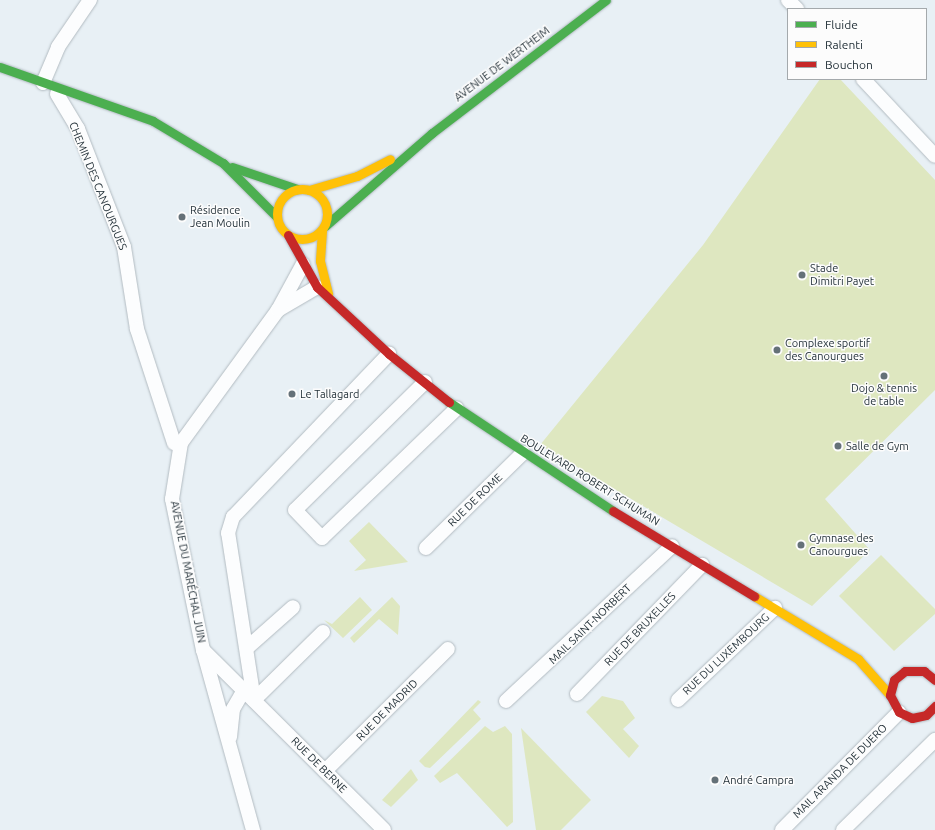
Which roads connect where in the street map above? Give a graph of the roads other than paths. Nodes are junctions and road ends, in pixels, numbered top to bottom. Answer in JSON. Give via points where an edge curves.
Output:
{"nodes":[{"id":1,"x":90,"y":0,"type":"edge"},
{"id":2,"x":606,"y":0,"type":"edge"},
{"id":3,"x":788,"y":0,"type":"edge"},
{"id":4,"x":796,"y":8,"type":"edge"},
{"id":5,"x":0,"y":67,"type":"edge"},
{"id":6,"x":0,"y":78,"type":"edge"},
{"id":7,"x":864,"y":80,"type":"edge"},
{"id":8,"x":43,"y":83,"type":"junction"},
{"id":9,"x":57,"y":94,"type":"junction"},
{"id":10,"x":78,"y":95,"type":"junction"},
{"id":11,"x":414,"y":148,"type":"junction"},
{"id":12,"x":935,"y":156,"type":"edge"},
{"id":13,"x":223,"y":163,"type":"junction"},
{"id":14,"x":297,"y":189,"type":"junction"},
{"id":15,"x":309,"y":190,"type":"junction"},
{"id":16,"x":277,"y":217,"type":"junction"},
{"id":17,"x":323,"y":228,"type":"junction"},
{"id":18,"x":288,"y":235,"type":"junction"},
{"id":19,"x":303,"y":264,"type":"junction"},
{"id":20,"x":322,"y":291,"type":"junction"},
{"id":21,"x":278,"y":310,"type":"junction"},
{"id":22,"x":389,"y":354,"type":"junction"},
{"id":23,"x":425,"y":382,"type":"junction"},
{"id":24,"x":457,"y":408,"type":"junction"},
{"id":25,"x":174,"y":443,"type":"dead end"},
{"id":26,"x":523,"y":453,"type":"junction"},
{"id":27,"x":672,"y":546,"type":"junction"},
{"id":28,"x":426,"y":548,"type":"dead end"},
{"id":29,"x":702,"y":565,"type":"junction"},
{"id":30,"x":293,"y":607,"type":"dead end"},
{"id":31,"x":775,"y":608,"type":"junction"},
{"id":32,"x":323,"y":632,"type":"dead end"},
{"id":33,"x":248,"y":647,"type":"junction"},
{"id":34,"x":448,"y":649,"type":"dead end"},
{"id":35,"x":203,"y":650,"type":"junction"},
{"id":36,"x":858,"y":659,"type":"junction"},
{"id":37,"x":878,"y":665,"type":"dead end"},
{"id":38,"x":929,"y":669,"type":"edge"},
{"id":39,"x":889,"y":670,"type":"dead end"},
{"id":40,"x":900,"y":674,"type":"junction"},
{"id":41,"x":935,"y":680,"type":"edge"},
{"id":42,"x":577,"y":694,"type":"dead end"},
{"id":43,"x":249,"y":695,"type":"junction"},
{"id":44,"x":890,"y":695,"type":"junction"},
{"id":45,"x":678,"y":700,"type":"dead end"},
{"id":46,"x":506,"y":701,"type":"dead end"},
{"id":47,"x":935,"y":706,"type":"edge"},
{"id":48,"x":899,"y":712,"type":"junction"},
{"id":49,"x":930,"y":716,"type":"edge"},
{"id":50,"x":935,"y":740,"type":"edge"},
{"id":51,"x":230,"y":744,"type":"junction"},
{"id":52,"x":325,"y":771,"type":"junction"},
{"id":53,"x":253,"y":830,"type":"edge"},
{"id":54,"x":384,"y":830,"type":"edge"},
{"id":55,"x":782,"y":830,"type":"edge"},
{"id":56,"x":843,"y":830,"type":"edge"}],
"edges":[{"from":1,"to":8,"type":"street","via":[[58,47]]},
{"from":2,"to":11,"type":"main road","name":"AVENUE DE WERTHEIM"},
{"from":3,"to":4,"type":"street"},
{"from":5,"to":8,"type":"main road"},
{"from":6,"to":9,"type":"main road"},
{"from":7,"to":12,"type":"street"},
{"from":8,"to":10,"type":"main road"},
{"from":9,"to":10,"type":"main road"},
{"from":9,"to":25,"type":"street","name":"CHEMIN DES CANOURGUES","via":[[78,129],[124,247],[137,329]]},
{"from":10,"to":13,"type":"main road","via":[[153,121]]},
{"from":11,"to":15,"type":"main road","name":"AVENUE DE WERTHEIM","via":[[358,176]]},
{"from":11,"to":17,"type":"main road","name":"AVENUE DE WERTHEIM"},
{"from":13,"to":14,"type":"main road"},
{"from":13,"to":16,"type":"main road"},
{"from":14,"to":15,"type":"main road"},
{"from":14,"to":16,"type":"main road","via":[[284,196]]},
{"from":15,"to":17,"type":"main road","via":[[326,204]]},
{"from":16,"to":18,"type":"main road"},
{"from":17,"to":18,"type":"main road","via":[[309,239]]},
{"from":17,"to":20,"type":"main road","via":[[320,261]]},
{"from":18,"to":19,"type":"main road","name":"BOULEVARD ROBERT SCHUMAN"},
{"from":19,"to":20,"type":"main road","name":"BOULEVARD ROBERT SCHUMAN"},
{"from":19,"to":21,"type":"street","name":"AVENUE DU MARÉCHAL JUIN"},
{"from":20,"to":21,"type":"street"},
{"from":20,"to":22,"type":"main road","name":"BOULEVARD ROBERT SCHUMAN"},
{"from":21,"to":35,"type":"street","name":"AVENUE DU MARÉCHAL JUIN","via":[[181,443],[172,499]]},
{"from":22,"to":23,"type":"main road","name":"BOULEVARD ROBERT SCHUMAN"},
{"from":22,"to":33,"type":"street","via":[[233,517],[228,533]]},
{"from":23,"to":24,"type":"main road","name":"BOULEVARD ROBERT SCHUMAN"},
{"from":23,"to":24,"type":"street","via":[[295,510],[322,538]]},
{"from":24,"to":26,"type":"main road","name":"BOULEVARD ROBERT SCHUMAN"},
{"from":26,"to":27,"type":"main road","name":"BOULEVARD ROBERT SCHUMAN"},
{"from":26,"to":28,"type":"street","name":"RUE DE ROME"},
{"from":27,"to":29,"type":"main road","name":"BOULEVARD ROBERT SCHUMAN"},
{"from":27,"to":46,"type":"street","name":"MAIL SAINT-NORBERT"},
{"from":29,"to":31,"type":"main road","name":"BOULEVARD ROBERT SCHUMAN"},
{"from":29,"to":42,"type":"street","name":"RUE DE BRUXELLES"},
{"from":30,"to":33,"type":"street"},
{"from":31,"to":36,"type":"main road","name":"BOULEVARD ROBERT SCHUMAN"},
{"from":31,"to":45,"type":"street","name":"RUE DU LUXEMBOURG"},
{"from":32,"to":43,"type":"street","name":"AVENUE DU MARÉCHAL JUIN"},
{"from":33,"to":43,"type":"street"},
{"from":34,"to":52,"type":"street","name":"RUE DE MADRID"},
{"from":35,"to":43,"type":"street","name":"RUE DE BERNE"},
{"from":35,"to":51,"type":"street","name":"AVENUE DU MARÉCHAL JUIN"},
{"from":36,"to":37,"type":"main road","name":"BOULEVARD ROBERT SCHUMAN"},
{"from":36,"to":44,"type":"main road","name":"BOULEVARD ROBERT SCHUMAN"},
{"from":38,"to":40,"type":"main road","via":[[911,669]]},
{"from":38,"to":41,"type":"main road"},
{"from":39,"to":40,"type":"main road"},
{"from":40,"to":44,"type":"main road"},
{"from":43,"to":51,"type":"street","name":"AVENUE DU MARÉCHAL JUIN","via":[[232,710]]},
{"from":43,"to":52,"type":"street","name":"RUE DE BERNE"},
{"from":44,"to":48,"type":"main road","name":"BOULEVARD ROBERT SCHUMAN"},
{"from":47,"to":49,"type":"main road"},
{"from":48,"to":49,"type":"main road","via":[[912,718]]},
{"from":48,"to":55,"type":"street","name":"MAIL ARANDA DE DUERO"},
{"from":50,"to":56,"type":"street"},
{"from":51,"to":53,"type":"street","name":"AVENUE DU MARÉCHAL JUIN"},
{"from":52,"to":54,"type":"street","name":"RUE DE BERNE"}]}
